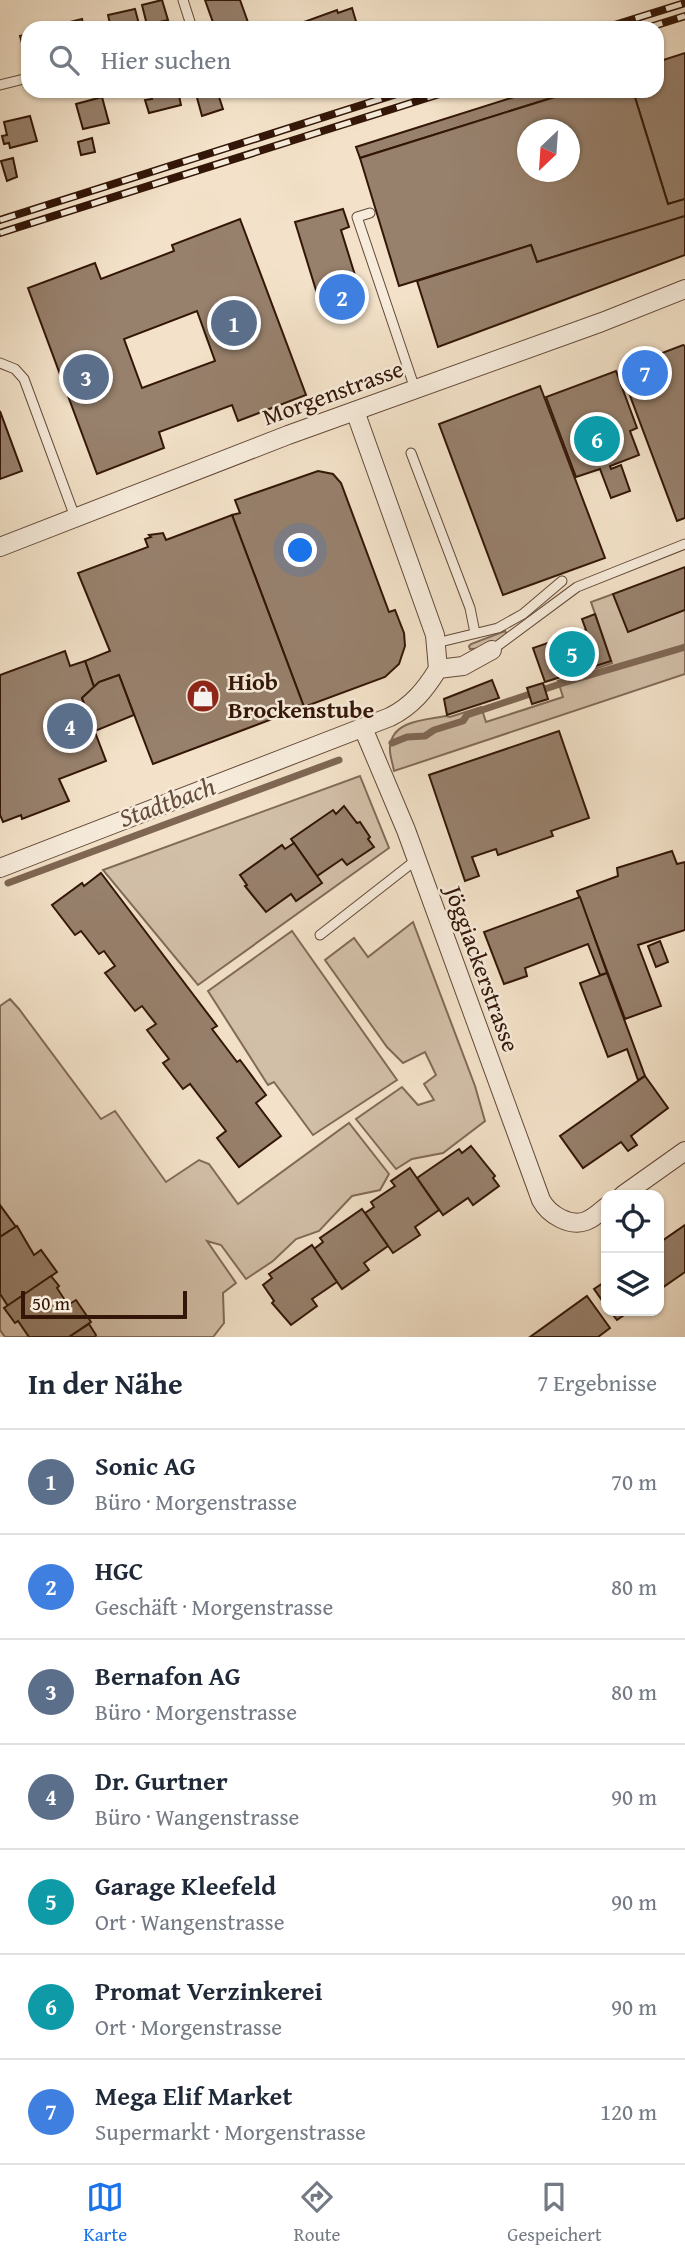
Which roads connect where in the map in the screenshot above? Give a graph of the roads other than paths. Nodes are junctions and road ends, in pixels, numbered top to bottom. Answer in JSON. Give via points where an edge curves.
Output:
{"nodes":[{"id":1,"x":183,"y":0,"type":"edge"},
{"id":2,"x":190,"y":21,"type":"edge"},
{"id":3,"x":21,"y":80,"type":"edge"},
{"id":4,"x":0,"y":85,"type":"edge"},
{"id":5,"x":370,"y":213,"type":"dead end"},
{"id":6,"x":685,"y":289,"type":"edge"},
{"id":7,"x":0,"y":363,"type":"edge"},
{"id":8,"x":415,"y":389,"type":"junction"},
{"id":9,"x":355,"y":411,"type":"junction"},
{"id":10,"x":411,"y":453,"type":"dead end"},
{"id":11,"x":75,"y":517,"type":"junction"},
{"id":12,"x":685,"y":544,"type":"edge"},
{"id":13,"x":0,"y":547,"type":"edge"},
{"id":14,"x":562,"y":581,"type":"dead end"},
{"id":15,"x":475,"y":633,"type":"junction"},
{"id":16,"x":436,"y":643,"type":"junction"},
{"id":17,"x":492,"y":650,"type":"joint"},
{"id":18,"x":438,"y":669,"type":"junction"},
{"id":19,"x":363,"y":728,"type":"junction"},
{"id":20,"x":416,"y":860,"type":"junction"},
{"id":21,"x":0,"y":868,"type":"edge"},
{"id":22,"x":320,"y":935,"type":"dead end"},
{"id":23,"x":685,"y":1152,"type":"edge"},
{"id":24,"x":630,"y":1190,"type":"edge"},
{"id":25,"x":601,"y":1211,"type":"edge"}],
"edges":[{"from":1,"to":2,"type":"lane"},
{"from":3,"to":4,"type":"lane"},
{"from":5,"to":8,"type":"lane","via":[[357,217]]},
{"from":6,"to":8,"type":"street","name":"Morgenstrasse"},
{"from":7,"to":11,"type":"lane","via":[[24,379]]},
{"from":8,"to":9,"type":"street","name":"Morgenstrasse"},
{"from":9,"to":11,"type":"street","name":"Morgenstrasse"},
{"from":9,"to":16,"type":"street"},
{"from":10,"to":15,"type":"lane","via":[[470,608]]},
{"from":11,"to":13,"type":"street","name":"Morgenstrasse"},
{"from":12,"to":17,"type":"lane","via":[[577,586]]},
{"from":14,"to":15,"type":"lane","via":[[523,614],[498,628]]},
{"from":15,"to":16,"type":"lane"},
{"from":16,"to":18,"type":"street"},
{"from":17,"to":18,"type":"street","via":[[463,666]]},
{"from":18,"to":19,"type":"street","via":[[428,686],[399,713]]},
{"from":19,"to":20,"type":"street","name":"Jöggiackerstrasse"},
{"from":19,"to":21,"type":"street"},
{"from":20,"to":22,"type":"lane"},
{"from":20,"to":25,"type":"street","name":"Jöggiackerstrasse","via":[[544,1206],[562,1219],[577,1222]]},
{"from":23,"to":24,"type":"street"}]}
